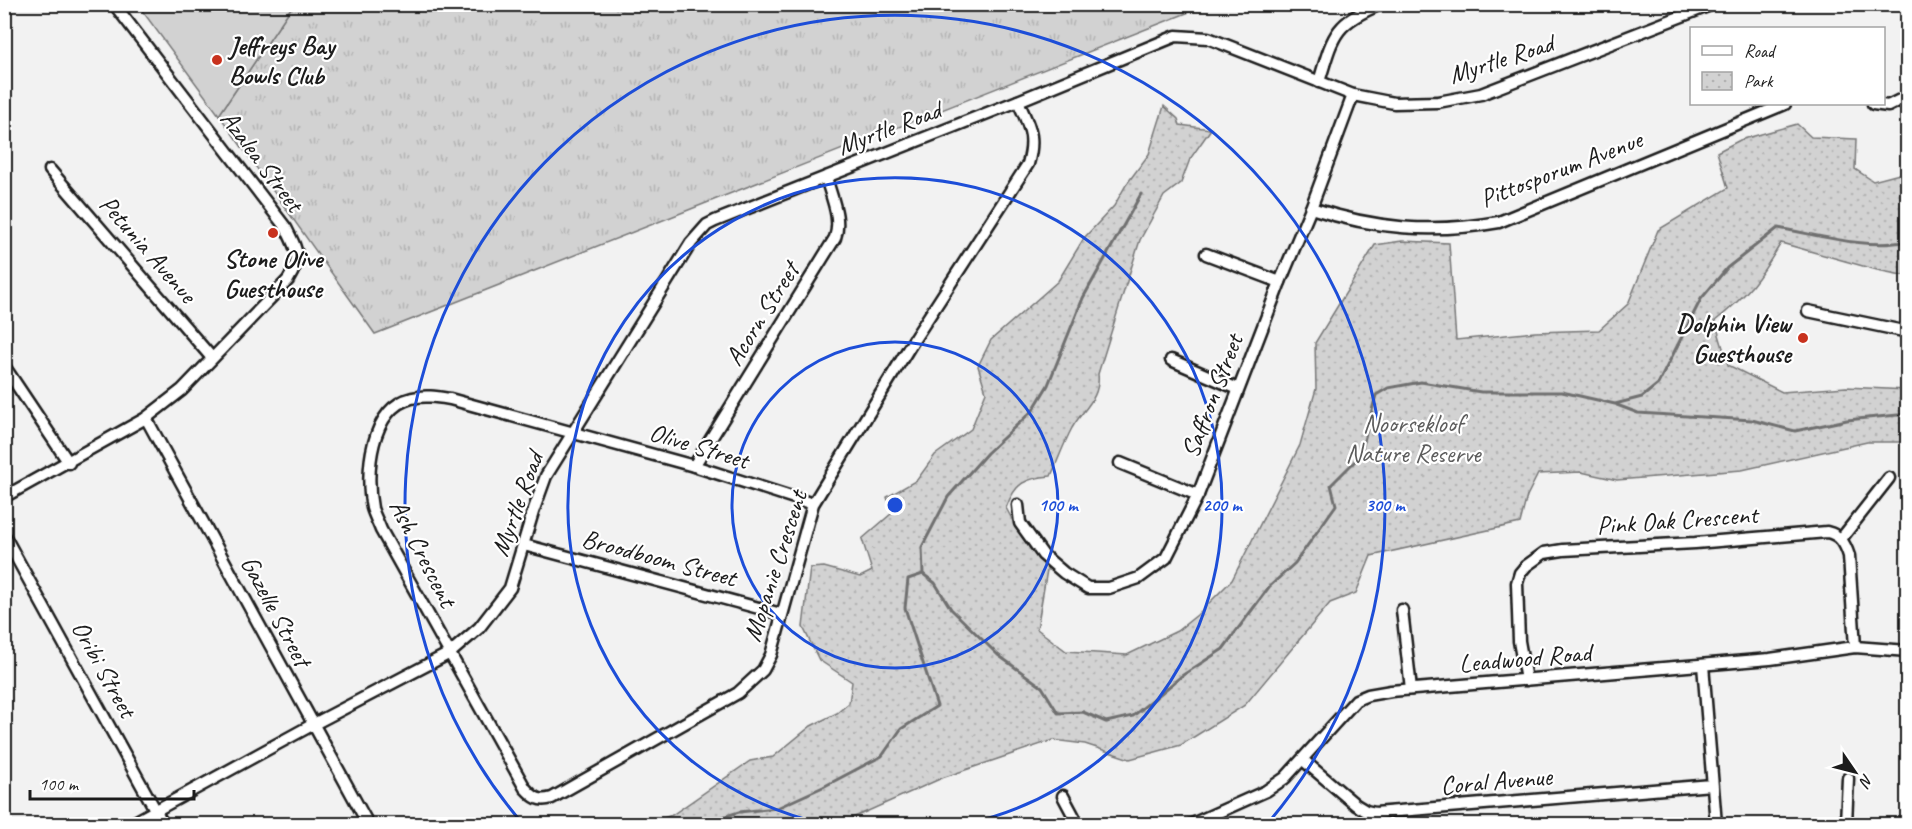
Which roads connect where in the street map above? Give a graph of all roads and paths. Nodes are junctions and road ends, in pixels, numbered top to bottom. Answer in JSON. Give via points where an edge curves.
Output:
{"nodes":[{"id":1,"x":114,"y":4,"type":"edge"},
{"id":2,"x":1381,"y":4,"type":"edge"},
{"id":3,"x":1713,"y":4,"type":"edge"},
{"id":4,"x":1319,"y":82,"type":"junction"},
{"id":5,"x":1353,"y":95,"type":"junction"},
{"id":6,"x":1908,"y":96,"type":"edge"},
{"id":7,"x":1018,"y":101,"type":"junction"},
{"id":8,"x":1783,"y":105,"type":"edge"},
{"id":9,"x":1880,"y":105,"type":"edge"},
{"id":10,"x":50,"y":170,"type":"dead end"},
{"id":11,"x":826,"y":177,"type":"junction"},
{"id":12,"x":1311,"y":208,"type":"junction"},
{"id":13,"x":1206,"y":254,"type":"dead end"},
{"id":14,"x":1280,"y":282,"type":"junction"},
{"id":15,"x":1808,"y":311,"type":"dead end"},
{"id":16,"x":1908,"y":332,"type":"edge"},
{"id":17,"x":212,"y":358,"type":"junction"},
{"id":18,"x":1171,"y":360,"type":"dead end"},
{"id":19,"x":4,"y":366,"type":"edge"},
{"id":20,"x":1238,"y":389,"type":"junction"},
{"id":21,"x":146,"y":418,"type":"junction"},
{"id":22,"x":571,"y":432,"type":"junction"},
{"id":23,"x":69,"y":463,"type":"junction"},
{"id":24,"x":1120,"y":463,"type":"dead end"},
{"id":25,"x":694,"y":466,"type":"junction"},
{"id":26,"x":1889,"y":478,"type":"dead end"},
{"id":27,"x":1198,"y":495,"type":"junction"},
{"id":28,"x":4,"y":497,"type":"edge"},
{"id":29,"x":813,"y":504,"type":"junction"},
{"id":30,"x":1018,"y":505,"type":"dead end"},
{"id":31,"x":4,"y":535,"type":"edge"},
{"id":32,"x":1840,"y":539,"type":"junction"},
{"id":33,"x":524,"y":545,"type":"junction"},
{"id":34,"x":1402,"y":610,"type":"dead end"},
{"id":35,"x":781,"y":614,"type":"junction"},
{"id":36,"x":1855,"y":647,"type":"junction"},
{"id":37,"x":1908,"y":651,"type":"edge"},
{"id":38,"x":450,"y":653,"type":"junction"},
{"id":39,"x":1702,"y":665,"type":"junction"},
{"id":40,"x":1526,"y":680,"type":"junction"},
{"id":41,"x":1411,"y":689,"type":"junction"},
{"id":42,"x":312,"y":725,"type":"junction"},
{"id":43,"x":1303,"y":760,"type":"junction"},
{"id":44,"x":1848,"y":778,"type":"dead end"},
{"id":45,"x":1712,"y":785,"type":"junction"},
{"id":46,"x":1063,"y":796,"type":"dead end"},
{"id":47,"x":156,"y":811,"type":"junction"},
{"id":48,"x":131,"y":825,"type":"edge"},
{"id":49,"x":163,"y":825,"type":"edge"},
{"id":50,"x":368,"y":825,"type":"edge"},
{"id":51,"x":1078,"y":825,"type":"edge"},
{"id":52,"x":1192,"y":825,"type":"edge"},
{"id":53,"x":1716,"y":825,"type":"edge"},
{"id":54,"x":1846,"y":825,"type":"edge"}],
"edges":[{"from":1,"to":17,"type":"street","name":"Azalea Street","via":[[286,228],[298,251],[297,264],[288,280]]},
{"from":2,"to":4,"type":"street","via":[[1357,14],[1338,31]]},
{"from":3,"to":5,"type":"street","name":"Myrtle Road","via":[[1481,94],[1438,102],[1394,103]]},
{"from":4,"to":5,"type":"street","name":"Myrtle Road"},
{"from":4,"to":7,"type":"street","name":"Myrtle Road","via":[[1208,38],[1176,36]]},
{"from":5,"to":12,"type":"street","name":"Saffron Street"},
{"from":6,"to":9,"type":"street","via":[[1888,106]]},
{"from":7,"to":11,"type":"street","name":"Myrtle Road"},
{"from":7,"to":29,"type":"street","name":"Mopanie Crescent","via":[[1032,135],[1024,171]]},
{"from":8,"to":12,"type":"street","name":"Pittosporum Avenue","via":[[1499,222],[1464,228],[1385,227]]},
{"from":10,"to":17,"type":"street","name":"Petunia Avenue"},
{"from":11,"to":22,"type":"street","name":"Myrtle Road","via":[[715,221],[699,234]]},
{"from":11,"to":25,"type":"street","name":"Acorn Street","via":[[837,216],[836,238]]},
{"from":12,"to":14,"type":"street","name":"Saffron Street"},
{"from":13,"to":14,"type":"street"},
{"from":14,"to":20,"type":"street","name":"Saffron Street"},
{"from":15,"to":16,"type":"street"},
{"from":17,"to":21,"type":"street","via":[[182,390]]},
{"from":18,"to":20,"type":"street"},
{"from":19,"to":23,"type":"street"},
{"from":20,"to":27,"type":"street","name":"Saffron Street"},
{"from":21,"to":23,"type":"street"},
{"from":21,"to":42,"type":"street","name":"Gazelle Street"},
{"from":22,"to":25,"type":"street","name":"Olive Street"},
{"from":22,"to":33,"type":"street","name":"Myrtle Road","via":[[546,476]]},
{"from":22,"to":38,"type":"street","name":"Ash Crescent","via":[[431,396],[411,398],[386,417],[370,459],[373,510]]},
{"from":23,"to":28,"type":"street"},
{"from":24,"to":27,"type":"street"},
{"from":25,"to":29,"type":"street","name":"Olive Street"},
{"from":26,"to":32,"type":"street"},
{"from":27,"to":30,"type":"street","name":"Saffron Street","via":[[1166,558],[1139,578],[1109,588],[1088,588],[1043,555],[1020,523]]},
{"from":29,"to":35,"type":"street","name":"Mopanie Crescent"},
{"from":31,"to":47,"type":"street","name":"Oribi Street"},
{"from":32,"to":36,"type":"street","via":[[1849,556]]},
{"from":32,"to":40,"type":"street","name":"Pink Oak Crescent","via":[[1827,532],[1544,553],[1526,566],[1517,583],[1519,641]]},
{"from":33,"to":35,"type":"street","name":"Broodboom Street"},
{"from":33,"to":38,"type":"street","name":"Myrtle Road","via":[[504,598],[479,628]]},
{"from":34,"to":41,"type":"street"},
{"from":35,"to":38,"type":"street","name":"Mopanie Crescent","via":[[771,655],[763,670],[738,693],[546,800],[536,799],[525,788]]},
{"from":36,"to":37,"type":"street","name":"Leadwood Road"},
{"from":36,"to":39,"type":"street","name":"Leadwood Road"},
{"from":38,"to":42,"type":"street","name":"Myrtle Road"},
{"from":39,"to":40,"type":"street","name":"Leadwood Road"},
{"from":39,"to":45,"type":"street"},
{"from":40,"to":41,"type":"street","name":"Leadwood Road"},
{"from":41,"to":43,"type":"street","name":"Leadwood Road","via":[[1356,700]]},
{"from":42,"to":47,"type":"street","name":"Myrtle Road"},
{"from":42,"to":50,"type":"street","name":"Gazelle Street"},
{"from":43,"to":45,"type":"street","name":"Coral Avenue","via":[[1356,805],[1375,813]]},
{"from":43,"to":52,"type":"street","name":"Leadwood Road","via":[[1266,792]]},
{"from":44,"to":54,"type":"street"},
{"from":45,"to":53,"type":"street"},
{"from":46,"to":51,"type":"street"},
{"from":47,"to":48,"type":"street","name":"Myrtle Road"},
{"from":47,"to":49,"type":"street","name":"Oribi Street"}]}
